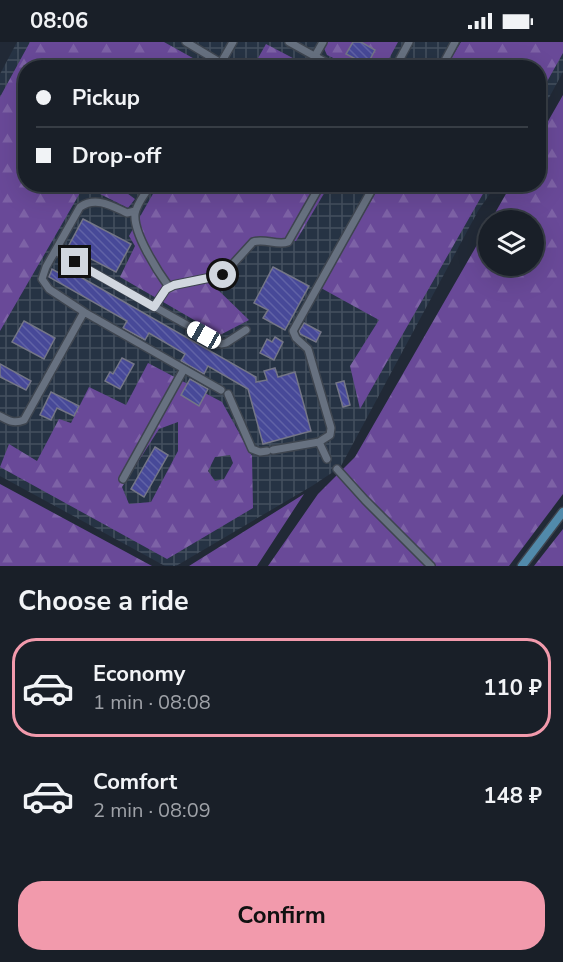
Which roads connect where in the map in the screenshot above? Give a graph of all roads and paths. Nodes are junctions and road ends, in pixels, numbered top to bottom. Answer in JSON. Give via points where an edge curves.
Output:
{"nodes":[{"id":1,"x":186,"y":42,"type":"edge"},
{"id":2,"x":233,"y":42,"type":"edge"},
{"id":3,"x":289,"y":42,"type":"edge"},
{"id":4,"x":323,"y":42,"type":"edge"},
{"id":5,"x":409,"y":42,"type":"edge"},
{"id":6,"x":455,"y":42,"type":"edge"},
{"id":7,"x":315,"y":56,"type":"junction"},
{"id":8,"x":213,"y":60,"type":"edge"},
{"id":9,"x":223,"y":60,"type":"edge"},
{"id":10,"x":322,"y":60,"type":"edge"},
{"id":11,"x":399,"y":60,"type":"edge"},
{"id":12,"x":445,"y":60,"type":"edge"},
{"id":13,"x":146,"y":192,"type":"edge"},
{"id":14,"x":316,"y":192,"type":"edge"},
{"id":15,"x":371,"y":192,"type":"edge"},
{"id":16,"x":135,"y":211,"type":"junction"},
{"id":17,"x":55,"y":251,"type":"junction"},
{"id":18,"x":169,"y":287,"type":"junction"},
{"id":19,"x":154,"y":307,"type":"junction"},
{"id":20,"x":84,"y":312,"type":"junction"},
{"id":21,"x":246,"y":330,"type":"dead end"},
{"id":22,"x":184,"y":369,"type":"junction"},
{"id":23,"x":221,"y":390,"type":"dead end"},
{"id":24,"x":228,"y":394,"type":"dead end"},
{"id":25,"x":0,"y":416,"type":"edge"},
{"id":26,"x":319,"y":442,"type":"junction"},
{"id":27,"x":327,"y":459,"type":"dead end"},
{"id":28,"x":337,"y":469,"type":"dead end"},
{"id":29,"x":123,"y":479,"type":"dead end"},
{"id":30,"x":563,"y":512,"type":"edge"},
{"id":31,"x":431,"y":566,"type":"edge"},
{"id":32,"x":522,"y":566,"type":"edge"}],
"edges":[{"from":1,"to":8,"type":"street"},
{"from":2,"to":9,"type":"street"},
{"from":3,"to":7,"type":"street"},
{"from":4,"to":7,"type":"street"},
{"from":5,"to":11,"type":"street"},
{"from":6,"to":12,"type":"street"},
{"from":7,"to":10,"type":"street"},
{"from":13,"to":16,"type":"street"},
{"from":14,"to":18,"type":"street","via":[[288,242],[256,240],[223,275]]},
{"from":15,"to":26,"type":"street","via":[[293,331],[308,349],[331,428],[330,435]]},
{"from":16,"to":17,"type":"street","via":[[127,213],[104,203],[86,203]]},
{"from":16,"to":18,"type":"street","via":[[139,235]]},
{"from":17,"to":19,"type":"street"},
{"from":17,"to":20,"type":"street","via":[[46,267],[44,284]]},
{"from":18,"to":19,"type":"street"},
{"from":19,"to":21,"type":"street","via":[[221,344]]},
{"from":20,"to":22,"type":"street"},
{"from":20,"to":25,"type":"street","via":[[24,420],[10,421]]},
{"from":22,"to":23,"type":"street"},
{"from":22,"to":29,"type":"street"},
{"from":24,"to":26,"type":"street","via":[[252,449],[260,452]]},
{"from":26,"to":27,"type":"street"},
{"from":28,"to":31,"type":"street"},
{"from":30,"to":32,"type":"main road"}]}
